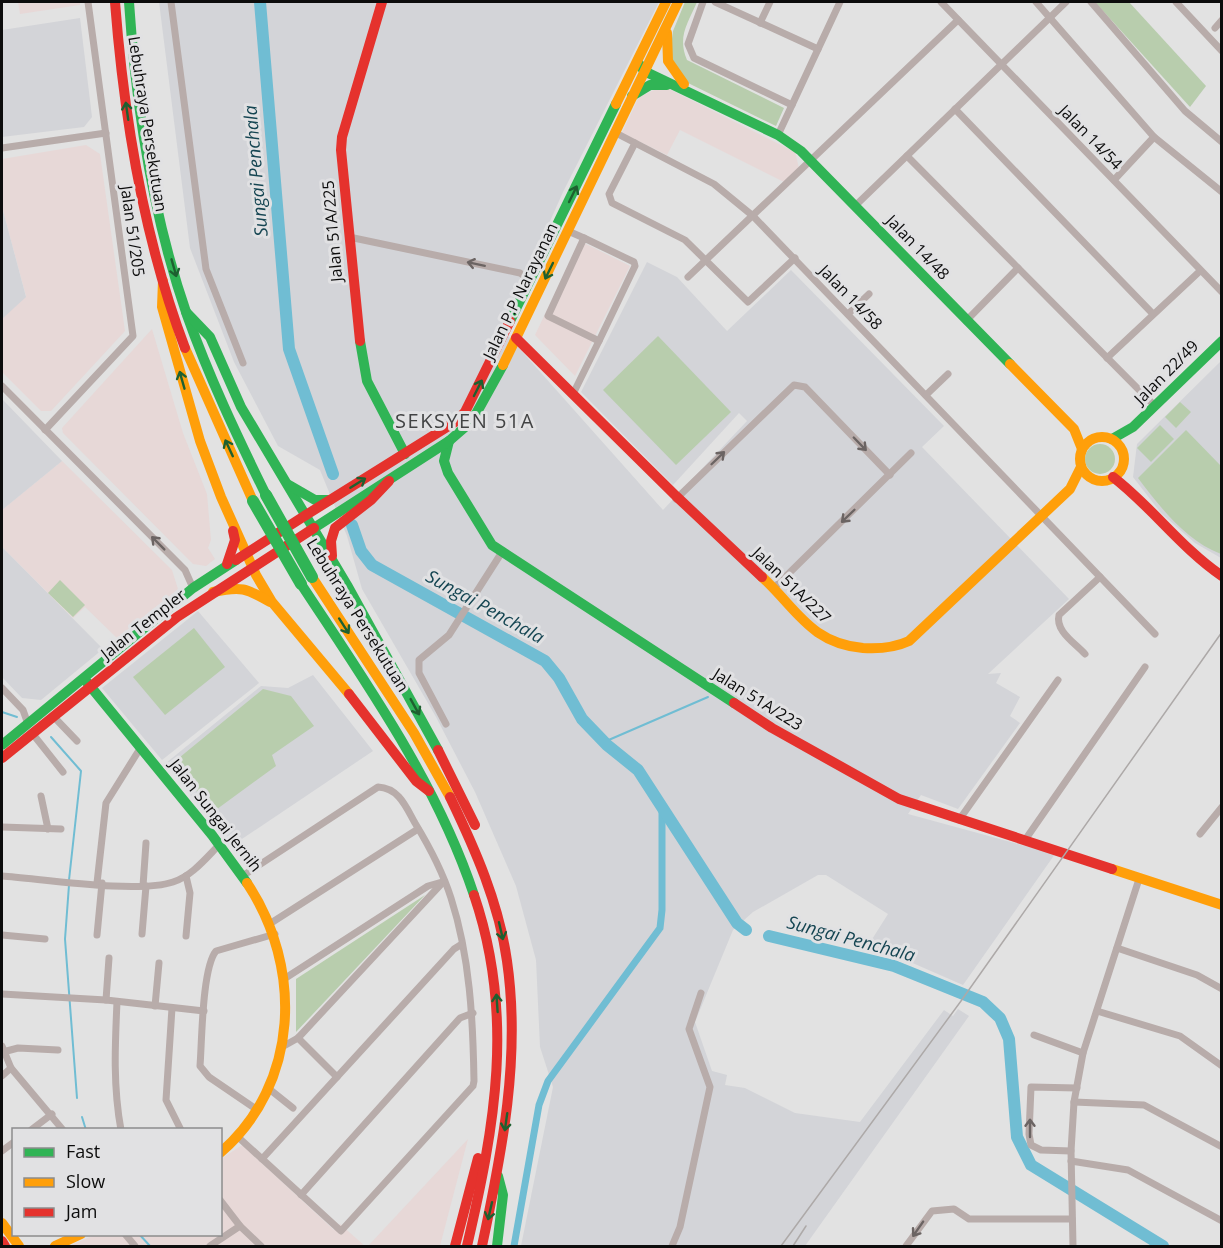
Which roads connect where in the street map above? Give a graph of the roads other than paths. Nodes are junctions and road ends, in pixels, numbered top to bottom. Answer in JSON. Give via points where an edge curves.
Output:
{"nodes":[{"id":1,"x":88,"y":2,"type":"edge"},
{"id":2,"x":115,"y":2,"type":"edge"},
{"id":3,"x":129,"y":2,"type":"edge"},
{"id":4,"x":171,"y":2,"type":"edge"},
{"id":5,"x":382,"y":2,"type":"edge"},
{"id":6,"x":666,"y":2,"type":"edge"},
{"id":7,"x":678,"y":2,"type":"edge"},
{"id":8,"x":703,"y":2,"type":"edge"},
{"id":9,"x":715,"y":2,"type":"edge"},
{"id":10,"x":770,"y":2,"type":"edge"},
{"id":11,"x":840,"y":2,"type":"edge"},
{"id":12,"x":941,"y":2,"type":"edge"},
{"id":13,"x":1036,"y":2,"type":"edge"},
{"id":14,"x":1066,"y":2,"type":"edge"},
{"id":15,"x":1091,"y":2,"type":"edge"},
{"id":16,"x":1176,"y":2,"type":"edge"},
{"id":17,"x":1049,"y":18,"type":"junction"},
{"id":18,"x":664,"y":20,"type":"junction"},
{"id":19,"x":958,"y":20,"type":"junction"},
{"id":20,"x":1221,"y":20,"type":"edge"},
{"id":21,"x":760,"y":23,"type":"junction"},
{"id":22,"x":1215,"y":28,"type":"dead end"},
{"id":23,"x":818,"y":49,"type":"junction"},
{"id":24,"x":1221,"y":51,"type":"edge"},
{"id":25,"x":1003,"y":63,"type":"junction"},
{"id":26,"x":644,"y":67,"type":"junction"},
{"id":27,"x":682,"y":86,"type":"junction"},
{"id":28,"x":627,"y":92,"type":"junction"},
{"id":29,"x":792,"y":105,"type":"junction"},
{"id":30,"x":955,"y":109,"type":"junction"},
{"id":31,"x":614,"y":132,"type":"junction"},
{"id":32,"x":106,"y":134,"type":"junction"},
{"id":33,"x":778,"y":135,"type":"junction"},
{"id":34,"x":1154,"y":137,"type":"junction"},
{"id":35,"x":1221,"y":142,"type":"edge"},
{"id":36,"x":635,"y":143,"type":"junction"},
{"id":37,"x":2,"y":148,"type":"edge"},
{"id":38,"x":907,"y":156,"type":"junction"},
{"id":39,"x":811,"y":160,"type":"junction"},
{"id":40,"x":1114,"y":180,"type":"junction"},
{"id":41,"x":1221,"y":192,"type":"edge"},
{"id":42,"x":855,"y":206,"type":"junction"},
{"id":43,"x":753,"y":216,"type":"junction"},
{"id":44,"x":568,"y":231,"type":"junction"},
{"id":45,"x":349,"y":237,"type":"junction"},
{"id":46,"x":584,"y":238,"type":"junction"},
{"id":47,"x":795,"y":258,"type":"junction"},
{"id":48,"x":707,"y":260,"type":"junction"},
{"id":49,"x":1018,"y":268,"type":"junction"},
{"id":50,"x":1200,"y":270,"type":"junction"},
{"id":51,"x":689,"y":276,"type":"dead end"},
{"id":52,"x":163,"y":281,"type":"junction"},
{"id":53,"x":531,"y":281,"type":"junction"},
{"id":54,"x":1221,"y":292,"type":"edge"},
{"id":55,"x":869,"y":294,"type":"dead end"},
{"id":56,"x":186,"y":312,"type":"junction"},
{"id":57,"x":848,"y":314,"type":"junction"},
{"id":58,"x":1153,"y":314,"type":"junction"},
{"id":59,"x":966,"y":321,"type":"junction"},
{"id":60,"x":516,"y":338,"type":"junction"},
{"id":61,"x":599,"y":341,"type":"junction"},
{"id":62,"x":1221,"y":341,"type":"edge"},
{"id":63,"x":1107,"y":358,"type":"junction"},
{"id":64,"x":243,"y":363,"type":"dead end"},
{"id":65,"x":948,"y":374,"type":"dead end"},
{"id":66,"x":2,"y":386,"type":"edge"},
{"id":67,"x":573,"y":394,"type":"junction"},
{"id":68,"x":926,"y":395,"type":"junction"},
{"id":69,"x":1155,"y":406,"type":"junction"},
{"id":70,"x":1133,"y":428,"type":"junction"},
{"id":71,"x":1074,"y":429,"type":"junction"},
{"id":72,"x":45,"y":430,"type":"junction"},
{"id":73,"x":1095,"y":438,"type":"junction"},
{"id":74,"x":1112,"y":439,"type":"junction"},
{"id":75,"x":449,"y":441,"type":"junction"},
{"id":76,"x":1082,"y":449,"type":"junction"},
{"id":77,"x":1123,"y":452,"type":"junction"},
{"id":78,"x":911,"y":453,"type":"dead end"},
{"id":79,"x":405,"y":454,"type":"junction"},
{"id":80,"x":1081,"y":467,"type":"junction"},
{"id":81,"x":1117,"y":473,"type":"junction"},
{"id":82,"x":890,"y":475,"type":"junction"},
{"id":83,"x":1090,"y":478,"type":"junction"},
{"id":84,"x":389,"y":481,"type":"junction"},
{"id":85,"x":288,"y":485,"type":"junction"},
{"id":86,"x":1070,"y":489,"type":"junction"},
{"id":87,"x":221,"y":496,"type":"junction"},
{"id":88,"x":676,"y":499,"type":"junction"},
{"id":89,"x":330,"y":500,"type":"junction"},
{"id":90,"x":306,"y":515,"type":"junction"},
{"id":91,"x":1041,"y":516,"type":"junction"},
{"id":92,"x":314,"y":528,"type":"junction"},
{"id":93,"x":502,"y":552,"type":"junction"},
{"id":94,"x":246,"y":553,"type":"junction"},
{"id":95,"x":332,"y":559,"type":"junction"},
{"id":96,"x":227,"y":564,"type":"junction"},
{"id":97,"x":252,"y":567,"type":"junction"},
{"id":98,"x":1221,"y":576,"type":"edge"},
{"id":99,"x":1100,"y":577,"type":"junction"},
{"id":100,"x":193,"y":588,"type":"junction"},
{"id":101,"x":774,"y":588,"type":"junction"},
{"id":102,"x":213,"y":592,"type":"junction"},
{"id":103,"x":272,"y":602,"type":"junction"},
{"id":104,"x":1155,"y":634,"type":"dead end"},
{"id":105,"x":1085,"y":654,"type":"dead end"},
{"id":106,"x":1145,"y":668,"type":"dead end"},
{"id":107,"x":1058,"y":680,"type":"dead end"},
{"id":108,"x":87,"y":682,"type":"junction"},
{"id":109,"x":2,"y":688,"type":"edge"},
{"id":110,"x":53,"y":716,"type":"junction"},
{"id":111,"x":446,"y":724,"type":"dead end"},
{"id":112,"x":30,"y":729,"type":"junction"},
{"id":113,"x":77,"y":741,"type":"dead end"},
{"id":114,"x":2,"y":746,"type":"edge"},
{"id":115,"x":141,"y":747,"type":"junction"},
{"id":116,"x":2,"y":758,"type":"edge"},
{"id":117,"x":63,"y":772,"type":"dead end"},
{"id":118,"x":41,"y":796,"type":"dead end"},
{"id":119,"x":437,"y":798,"type":"junction"},
{"id":120,"x":1221,"y":807,"type":"edge"},
{"id":121,"x":959,"y":820,"type":"junction"},
{"id":122,"x":2,"y":827,"type":"edge"},
{"id":123,"x":48,"y":829,"type":"junction"},
{"id":124,"x":61,"y":829,"type":"dead end"},
{"id":125,"x":418,"y":829,"type":"junction"},
{"id":126,"x":1200,"y":834,"type":"dead end"},
{"id":127,"x":1025,"y":840,"type":"junction"},
{"id":128,"x":146,"y":843,"type":"dead end"},
{"id":129,"x":220,"y":844,"type":"junction"},
{"id":130,"x":484,"y":868,"type":"junction"},
{"id":131,"x":244,"y":875,"type":"junction"},
{"id":132,"x":2,"y":876,"type":"edge"},
{"id":133,"x":186,"y":876,"type":"junction"},
{"id":134,"x":1139,"y":879,"type":"junction"},
{"id":135,"x":444,"y":881,"type":"junction"},
{"id":136,"x":99,"y":883,"type":"junction"},
{"id":137,"x":145,"y":886,"type":"junction"},
{"id":138,"x":1221,"y":905,"type":"edge"},
{"id":139,"x":273,"y":929,"type":"junction"},
{"id":140,"x":142,"y":934,"type":"dead end"},
{"id":141,"x":2,"y":935,"type":"edge"},
{"id":142,"x":97,"y":935,"type":"dead end"},
{"id":143,"x":186,"y":936,"type":"dead end"},
{"id":144,"x":45,"y":939,"type":"dead end"},
{"id":145,"x":462,"y":944,"type":"junction"},
{"id":146,"x":1117,"y":948,"type":"junction"},
{"id":147,"x":110,"y":958,"type":"dead end"},
{"id":148,"x":159,"y":963,"type":"dead end"},
{"id":149,"x":284,"y":979,"type":"junction"},
{"id":150,"x":1221,"y":989,"type":"edge"},
{"id":151,"x":701,"y":993,"type":"dead end"},
{"id":152,"x":2,"y":994,"type":"edge"},
{"id":153,"x":106,"y":1000,"type":"junction"},
{"id":154,"x":117,"y":1002,"type":"junction"},
{"id":155,"x":155,"y":1006,"type":"junction"},
{"id":156,"x":172,"y":1008,"type":"junction"},
{"id":157,"x":204,"y":1011,"type":"junction"},
{"id":158,"x":1096,"y":1011,"type":"junction"},
{"id":159,"x":473,"y":1013,"type":"junction"},
{"id":160,"x":1034,"y":1035,"type":"dead end"},
{"id":161,"x":298,"y":1038,"type":"junction"},
{"id":162,"x":282,"y":1047,"type":"junction"},
{"id":163,"x":2,"y":1049,"type":"edge"},
{"id":164,"x":58,"y":1050,"type":"dead end"},
{"id":165,"x":1083,"y":1053,"type":"junction"},
{"id":166,"x":1221,"y":1066,"type":"edge"},
{"id":167,"x":11,"y":1068,"type":"junction"},
{"id":168,"x":2,"y":1076,"type":"edge"},
{"id":169,"x":337,"y":1077,"type":"junction"},
{"id":170,"x":268,"y":1088,"type":"junction"},
{"id":171,"x":1077,"y":1088,"type":"junction"},
{"id":172,"x":1074,"y":1102,"type":"junction"},
{"id":173,"x":292,"y":1108,"type":"dead end"},
{"id":174,"x":256,"y":1109,"type":"junction"},
{"id":175,"x":52,"y":1114,"type":"junction"},
{"id":176,"x":34,"y":1128,"type":"edge"},
{"id":177,"x":62,"y":1128,"type":"edge"},
{"id":178,"x":121,"y":1128,"type":"edge"},
{"id":179,"x":180,"y":1128,"type":"edge"},
{"id":180,"x":238,"y":1137,"type":"junction"},
{"id":181,"x":1221,"y":1147,"type":"edge"},
{"id":182,"x":1071,"y":1150,"type":"junction"},
{"id":183,"x":222,"y":1151,"type":"edge"},
{"id":184,"x":262,"y":1159,"type":"junction"},
{"id":185,"x":1071,"y":1161,"type":"junction"},
{"id":186,"x":498,"y":1175,"type":"junction"},
{"id":187,"x":301,"y":1195,"type":"junction"},
{"id":188,"x":222,"y":1203,"type":"edge"},
{"id":189,"x":1072,"y":1216,"type":"junction"},
{"id":190,"x":1221,"y":1221,"type":"edge"},
{"id":191,"x":2,"y":1223,"type":"edge"},
{"id":192,"x":240,"y":1226,"type":"junction"},
{"id":193,"x":77,"y":1236,"type":"edge"},
{"id":194,"x":2,"y":1241,"type":"edge"},
{"id":195,"x":60,"y":1245,"type":"edge"},
{"id":196,"x":459,"y":1245,"type":"edge"},
{"id":197,"x":16,"y":1246,"type":"edge"},
{"id":198,"x":210,"y":1246,"type":"edge"},
{"id":199,"x":261,"y":1246,"type":"edge"},
{"id":200,"x":482,"y":1246,"type":"edge"},
{"id":201,"x":496,"y":1246,"type":"edge"},
{"id":202,"x":672,"y":1246,"type":"edge"},
{"id":203,"x":906,"y":1246,"type":"edge"},
{"id":204,"x":1073,"y":1246,"type":"edge"}],
"edges":[{"from":1,"to":32,"type":"street","name":"Jalan 51/205"},
{"from":52,"to":2,"type":"main road","name":"Lebuhraya Persekutuan","one_way":true,"via":[[135,169]]},
{"from":3,"to":56,"type":"main road","name":"Lebuhraya Persekutuan","one_way":true,"via":[[148,164]]},
{"from":4,"to":64,"type":"street","via":[[207,269]]},
{"from":5,"to":45,"type":"main road","name":"Jalan 51A/225","via":[[341,144]]},
{"from":6,"to":18,"type":"main road","name":"Jalan P.P Narayanan"},
{"from":7,"to":18,"type":"main road","name":"Jalan P.P Narayanan"},
{"from":8,"to":29,"type":"street","via":[[688,44],[694,58]]},
{"from":9,"to":21,"type":"street"},
{"from":10,"to":21,"type":"street"},
{"from":11,"to":23,"type":"street"},
{"from":12,"to":19,"type":"street","name":"Jalan 14/54"},
{"from":13,"to":17,"type":"street"},
{"from":14,"to":17,"type":"street"},
{"from":15,"to":35,"type":"street","via":[[1185,111]]},
{"from":16,"to":24,"type":"street"},
{"from":17,"to":25,"type":"street"},
{"from":17,"to":34,"type":"street"},
{"from":18,"to":26,"type":"main road","name":"Jalan P.P Narayanan"},
{"from":18,"to":27,"type":"main road","via":[[667,65]]},
{"from":18,"to":28,"type":"main road","name":"Jalan P.P Narayanan"},
{"from":19,"to":25,"type":"street","name":"Jalan 14/54"},
{"from":19,"to":39,"type":"street"},
{"from":20,"to":22,"type":"street"},
{"from":21,"to":23,"type":"street"},
{"from":23,"to":29,"type":"street"},
{"from":25,"to":30,"type":"street"},
{"from":25,"to":40,"type":"street","name":"Jalan 14/54"},
{"from":26,"to":27,"type":"main road","name":"Jalan 14/48"},
{"from":26,"to":28,"type":"main road","name":"Jalan P.P Narayanan"},
{"from":27,"to":28,"type":"main road","via":[[656,83]]},
{"from":27,"to":33,"type":"main road","name":"Jalan 14/48"},
{"from":28,"to":31,"type":"main road","name":"Jalan P.P Narayanan"},
{"from":53,"to":28,"type":"main road","name":"Jalan P.P Narayanan","one_way":true},
{"from":29,"to":33,"type":"street"},
{"from":30,"to":38,"type":"street"},
{"from":30,"to":58,"type":"street"},
{"from":31,"to":36,"type":"street","name":"Jalan 14/58"},
{"from":31,"to":44,"type":"main road","name":"Jalan P.P Narayanan"},
{"from":32,"to":37,"type":"street"},
{"from":32,"to":72,"type":"street","name":"Jalan 51/205","via":[[133,336]]},
{"from":33,"to":39,"type":"main road","name":"Jalan 14/48"},
{"from":34,"to":40,"type":"street"},
{"from":34,"to":41,"type":"street"},
{"from":36,"to":43,"type":"street","name":"Jalan 14/58","via":[[714,184]]},
{"from":36,"to":48,"type":"street","via":[[609,194],[612,203],[685,240]]},
{"from":38,"to":42,"type":"street"},
{"from":38,"to":49,"type":"street"},
{"from":39,"to":42,"type":"main road","name":"Jalan 14/48"},
{"from":39,"to":43,"type":"street"},
{"from":40,"to":50,"type":"street","name":"Jalan 14/54"},
{"from":42,"to":59,"type":"main road","name":"Jalan 14/48"},
{"from":43,"to":47,"type":"street","name":"Jalan 14/58"},
{"from":43,"to":48,"type":"street"},
{"from":44,"to":46,"type":"street"},
{"from":44,"to":60,"type":"main road","name":"Jalan P.P Narayanan","one_way":true},
{"from":53,"to":45,"type":"street","one_way":true,"via":[[520,273]]},
{"from":45,"to":79,"type":"main road","name":"Jalan 51A/225","via":[[367,381]]},
{"from":46,"to":61,"type":"street","via":[[548,316]]},
{"from":46,"to":61,"type":"street","via":[[634,262],[635,266]]},
{"from":47,"to":48,"type":"street","via":[[748,302]]},
{"from":47,"to":57,"type":"street","name":"Jalan 14/58"},
{"from":48,"to":51,"type":"street"},
{"from":49,"to":59,"type":"street"},
{"from":49,"to":63,"type":"street"},
{"from":50,"to":54,"type":"street","name":"Jalan 14/54"},
{"from":50,"to":58,"type":"street"},
{"from":87,"to":52,"type":"main road","one_way":true,"via":[[200,441],[162,307]]},
{"from":119,"to":52,"type":"main road","name":"Lebuhraya Persekutuan","one_way":true,"bridge":true,"via":[[253,501],[192,366]]},
{"from":79,"to":53,"type":"main road","name":"Jalan P.P Narayanan","one_way":true,"via":[[465,412]]},
{"from":55,"to":57,"type":"street"},
{"from":56,"to":85,"type":"main road","via":[[210,337],[241,407]]},
{"from":56,"to":130,"type":"main road","name":"Lebuhraya Persekutuan","one_way":true,"bridge":true,"via":[[225,411],[266,495],[312,577],[447,789]]},
{"from":57,"to":68,"type":"street","name":"Jalan 14/58"},
{"from":58,"to":63,"type":"street"},
{"from":59,"to":71,"type":"main road","name":"Jalan 14/48"},
{"from":60,"to":67,"type":"main road","name":"Jalan 51A/227"},
{"from":60,"to":75,"type":"main road","name":"Jalan P.P Narayanan","via":[[472,422]]},
{"from":61,"to":67,"type":"street"},
{"from":62,"to":69,"type":"main road","name":"Jalan 22/49"},
{"from":63,"to":69,"type":"street"},
{"from":65,"to":68,"type":"street"},
{"from":66,"to":72,"type":"street"},
{"from":67,"to":88,"type":"main road","name":"Jalan 51A/227"},
{"from":68,"to":91,"type":"street","name":"Jalan 14/58"},
{"from":69,"to":70,"type":"main road","name":"Jalan 22/49"},
{"from":70,"to":74,"type":"main road","name":"Jalan 22/49"},
{"from":70,"to":77,"type":"main road","name":"Jalan 22/49"},
{"from":71,"to":73,"type":"main road","name":"Jalan 14/48"},
{"from":71,"to":76,"type":"main road","name":"Jalan 14/48"},
{"from":100,"to":72,"type":"street","one_way":true,"via":[[184,570]]},
{"from":73,"to":74,"type":"main road"},
{"from":73,"to":76,"type":"main road"},
{"from":74,"to":77,"type":"main road"},
{"from":75,"to":84,"type":"main road","name":"Jalan P.P Narayanan"},
{"from":75,"to":93,"type":"main road","name":"Jalan 51A/223","via":[[444,462],[448,473],[486,538]]},
{"from":76,"to":80,"type":"main road"},
{"from":77,"to":81,"type":"main road"},
{"from":78,"to":82,"type":"street"},
{"from":89,"to":79,"type":"main road","name":"Jalan P.P Narayanan","one_way":true},
{"from":80,"to":83,"type":"main road"},
{"from":80,"to":86,"type":"main road","name":"Jalan 51A/227"},
{"from":81,"to":83,"type":"main road","via":[[1102,481]]},
{"from":81,"to":98,"type":"main road","via":[[1203,565]]},
{"from":88,"to":82,"type":"street","one_way":true,"via":[[794,386],[805,387]]},
{"from":82,"to":101,"type":"street","one_way":true},
{"from":83,"to":86,"type":"main road","name":"Jalan 51A/227"},
{"from":84,"to":92,"type":"main road","name":"Jalan P.P Narayanan"},
{"from":84,"to":95,"type":"main road","via":[[335,528]]},
{"from":85,"to":89,"type":"main road","via":[[315,500]]},
{"from":85,"to":90,"type":"main road"},
{"from":86,"to":91,"type":"main road","name":"Jalan 51A/227"},
{"from":87,"to":94,"type":"main road"},
{"from":87,"to":96,"type":"main road","via":[[235,540]]},
{"from":88,"to":101,"type":"main road","name":"Jalan 51A/227"},
{"from":89,"to":90,"type":"main road","name":"Jalan P.P Narayanan"},
{"from":90,"to":92,"type":"main road"},
{"from":90,"to":94,"type":"main road","name":"Jalan Templer"},
{"from":91,"to":99,"type":"street","name":"Jalan 14/58"},
{"from":91,"to":101,"type":"main road","name":"Jalan 51A/227","via":[[909,642],[892,649],[838,644],[825,639]]},
{"from":92,"to":95,"type":"main road"},
{"from":92,"to":97,"type":"main road","name":"Jalan Templer"},
{"from":93,"to":111,"type":"street","via":[[453,629],[419,660],[418,674]]},
{"from":93,"to":121,"type":"main road","name":"Jalan 51A/223","via":[[807,750],[900,799]]},
{"from":94,"to":96,"type":"main road","name":"Jalan Templer"},
{"from":94,"to":97,"type":"main road"},
{"from":95,"to":130,"type":"main road","one_way":true,"via":[[456,783],[484,850]]},
{"from":96,"to":100,"type":"main road","name":"Jalan Templer"},
{"from":97,"to":102,"type":"main road","name":"Jalan Templer"},
{"from":97,"to":103,"type":"main road"},
{"from":99,"to":104,"type":"street","name":"Jalan 14/58"},
{"from":99,"to":105,"type":"street","via":[[1059,615],[1060,628]]},
{"from":100,"to":108,"type":"main road","name":"Jalan Templer"},
{"from":102,"to":103,"type":"main road","via":[[246,588]]},
{"from":102,"to":108,"type":"main road","name":"Jalan Templer"},
{"from":103,"to":119,"type":"main road","via":[[416,781]]},
{"from":106,"to":127,"type":"street"},
{"from":107,"to":121,"type":"street"},
{"from":108,"to":110,"type":"main road","name":"Jalan Templer"},
{"from":108,"to":112,"type":"main road","name":"Jalan Templer"},
{"from":108,"to":115,"type":"main road","name":"Jalan Sungai Jernih"},
{"from":109,"to":112,"type":"street","via":[[23,710]]},
{"from":110,"to":112,"type":"main road","name":"Jalan Templer"},
{"from":110,"to":113,"type":"street"},
{"from":112,"to":114,"type":"main road","name":"Jalan Templer"},
{"from":112,"to":116,"type":"main road","name":"Jalan Templer"},
{"from":112,"to":117,"type":"street"},
{"from":115,"to":129,"type":"main road","name":"Jalan Sungai Jernih"},
{"from":115,"to":136,"type":"street","via":[[106,803]]},
{"from":118,"to":123,"type":"street"},
{"from":196,"to":119,"type":"main road","name":"Lebuhraya Persekutuan","one_way":true,"via":[[481,1142],[493,1118],[499,1050],[498,1003],[492,956],[475,886]]},
{"from":120,"to":126,"type":"street"},
{"from":121,"to":127,"type":"main road","name":"Jalan 51A/223"},
{"from":122,"to":123,"type":"street"},
{"from":123,"to":124,"type":"street"},
{"from":125,"to":131,"type":"street","via":[[397,794],[378,787]]},
{"from":125,"to":135,"type":"street"},
{"from":125,"to":139,"type":"street"},
{"from":127,"to":134,"type":"main road","name":"Jalan 51A/223"},
{"from":128,"to":137,"type":"street"},
{"from":129,"to":131,"type":"main road","name":"Jalan Sungai Jernih"},
{"from":129,"to":133,"type":"street"},
{"from":130,"to":186,"type":"main road","name":"Lebuhraya Persekutuan","one_way":true,"via":[[506,952],[513,1020],[511,1078]]},
{"from":131,"to":139,"type":"main road","name":"Jalan Sungai Jernih"},
{"from":132,"to":136,"type":"street"},
{"from":133,"to":137,"type":"street"},
{"from":133,"to":143,"type":"street","via":[[190,893]]},
{"from":134,"to":138,"type":"main road","name":"Jalan 51A/223"},
{"from":134,"to":146,"type":"street"},
{"from":135,"to":145,"type":"street"},
{"from":135,"to":149,"type":"street","via":[[428,886]]},
{"from":135,"to":161,"type":"street"},
{"from":136,"to":137,"type":"street"},
{"from":136,"to":142,"type":"street"},
{"from":137,"to":140,"type":"street"},
{"from":139,"to":149,"type":"main road","name":"Jalan Sungai Jernih","via":[[281,951]]},
{"from":139,"to":157,"type":"street","via":[[216,951],[210,959]]},
{"from":141,"to":144,"type":"street"},
{"from":145,"to":159,"type":"street"},
{"from":145,"to":169,"type":"street"},
{"from":146,"to":150,"type":"street","via":[[1197,975]]},
{"from":146,"to":158,"type":"street"},
{"from":147,"to":153,"type":"street"},
{"from":148,"to":155,"type":"street"},
{"from":149,"to":162,"type":"main road","name":"Jalan Sungai Jernih"},
{"from":151,"to":202,"type":"street","via":[[689,1029],[710,1087],[680,1227]]},
{"from":152,"to":153,"type":"street"},
{"from":153,"to":154,"type":"street"},
{"from":154,"to":155,"type":"street"},
{"from":154,"to":178,"type":"street","via":[[116,1100]]},
{"from":155,"to":156,"type":"street"},
{"from":156,"to":157,"type":"street"},
{"from":156,"to":179,"type":"street","via":[[166,1100]]},
{"from":157,"to":174,"type":"street","via":[[200,1066],[209,1077]]},
{"from":158,"to":165,"type":"street"},
{"from":158,"to":166,"type":"street","via":[[1180,1036]]},
{"from":159,"to":187,"type":"street","via":[[460,1018]]},
{"from":159,"to":187,"type":"street","via":[[473,1086],[341,1231]]},
{"from":160,"to":165,"type":"street"},
{"from":161,"to":162,"type":"street"},
{"from":161,"to":169,"type":"street"},
{"from":162,"to":170,"type":"main road","name":"Jalan Sungai Jernih"},
{"from":163,"to":164,"type":"street"},
{"from":163,"to":167,"type":"street"},
{"from":165,"to":171,"type":"street"},
{"from":167,"to":168,"type":"street"},
{"from":167,"to":175,"type":"street"},
{"from":169,"to":184,"type":"street"},
{"from":170,"to":173,"type":"street"},
{"from":170,"to":174,"type":"main road","name":"Jalan Sungai Jernih"},
{"from":171,"to":172,"type":"street"},
{"from":182,"to":171,"type":"street","one_way":true,"via":[[1041,1150],[1031,1145],[1031,1087]]},
{"from":172,"to":181,"type":"street","via":[[1144,1105]]},
{"from":172,"to":182,"type":"street"},
{"from":174,"to":180,"type":"main road","name":"Jalan Sungai Jernih"},
{"from":175,"to":176,"type":"street"},
{"from":175,"to":177,"type":"street"},
{"from":180,"to":183,"type":"main road","name":"Jalan Sungai Jernih"},
{"from":180,"to":184,"type":"street"},
{"from":182,"to":185,"type":"street"},
{"from":184,"to":187,"type":"street"},
{"from":185,"to":189,"type":"street"},
{"from":185,"to":190,"type":"street","via":[[1128,1170]]},
{"from":186,"to":200,"type":"main road","name":"Lebuhraya Persekutuan","one_way":true},
{"from":186,"to":201,"type":"main road","via":[[503,1195]]},
{"from":188,"to":192,"type":"street"},
{"from":189,"to":203,"type":"street","one_way":true,"via":[[969,1219],[954,1209],[932,1211]]},
{"from":189,"to":204,"type":"street"},
{"from":191,"to":197,"type":"main road"},
{"from":192,"to":198,"type":"street"},
{"from":192,"to":199,"type":"street"},
{"from":193,"to":195,"type":"main road"},
{"from":194,"to":197,"type":"main road"}]}
